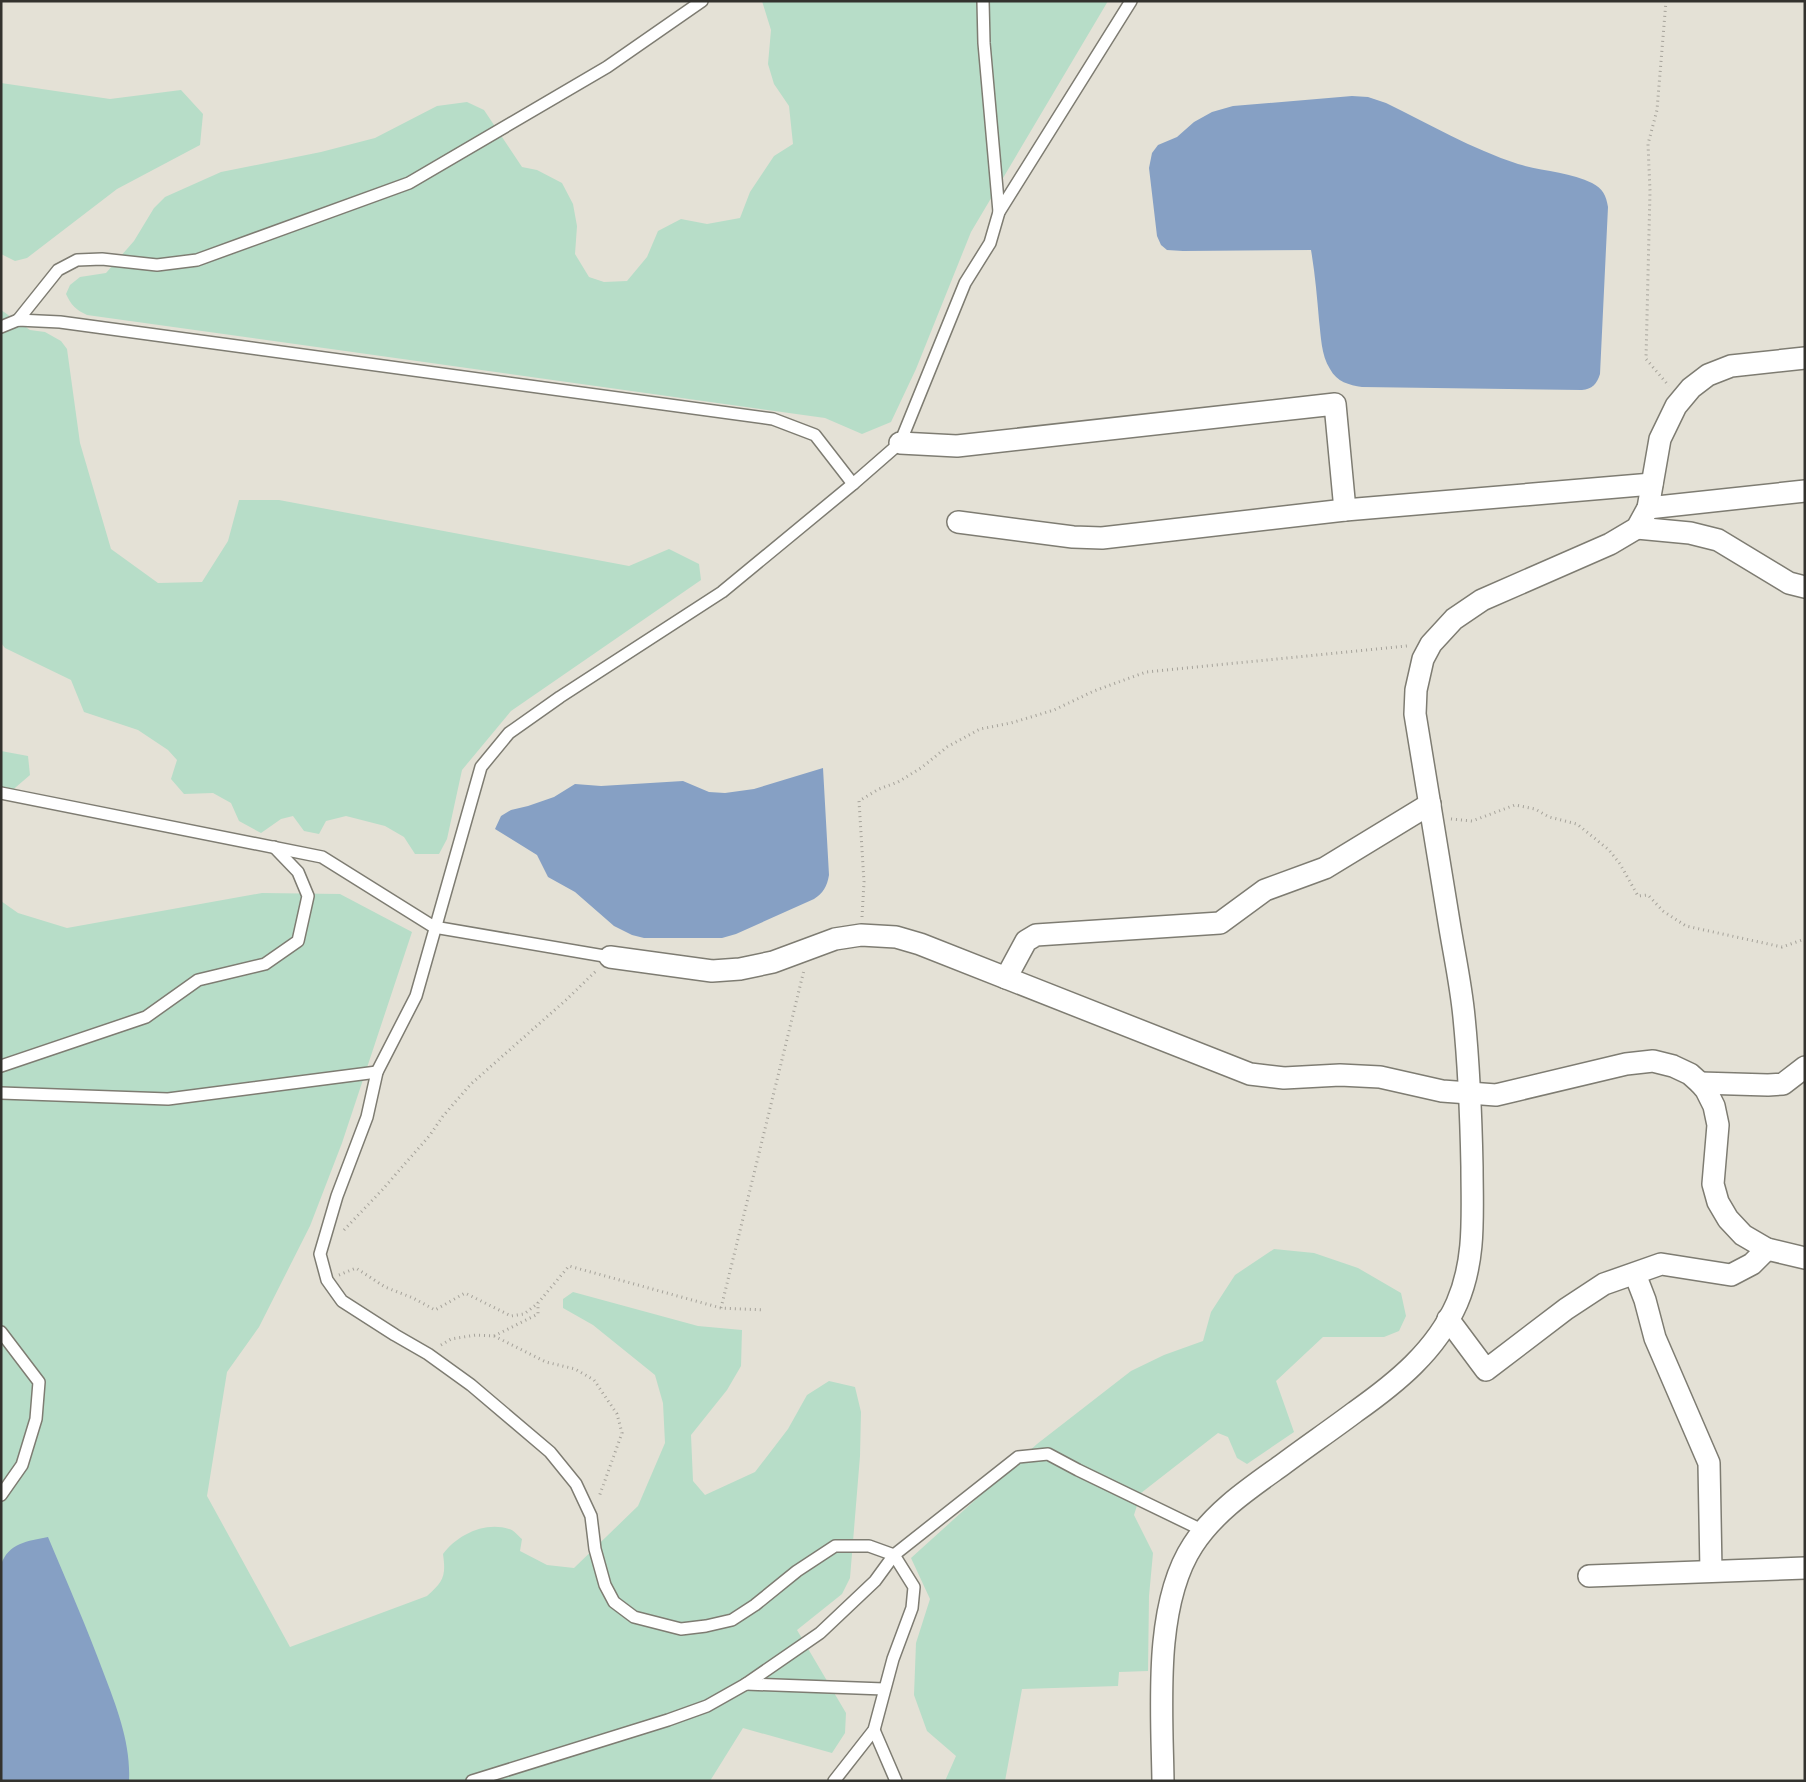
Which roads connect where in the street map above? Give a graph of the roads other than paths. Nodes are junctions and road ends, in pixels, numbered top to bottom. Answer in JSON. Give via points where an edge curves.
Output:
{"nodes":[{"id":1,"x":702,"y":1,"type":"edge"},
{"id":2,"x":983,"y":1,"type":"edge"},
{"id":3,"x":1131,"y":1,"type":"edge"},
{"id":4,"x":1000,"y":212,"type":"junction"},
{"id":5,"x":18,"y":320,"type":"junction"},
{"id":6,"x":1,"y":327,"type":"edge"},
{"id":7,"x":1805,"y":358,"type":"edge"},
{"id":8,"x":900,"y":443,"type":"junction"},
{"id":9,"x":853,"y":484,"type":"junction"},
{"id":10,"x":1652,"y":484,"type":"junction"},
{"id":11,"x":1805,"y":491,"type":"edge"},
{"id":12,"x":1648,"y":508,"type":"junction"},
{"id":13,"x":1345,"y":510,"type":"junction"},
{"id":14,"x":958,"y":522,"type":"dead end"},
{"id":15,"x":1636,"y":528,"type":"junction"},
{"id":16,"x":1805,"y":587,"type":"edge"},
{"id":17,"x":1,"y":794,"type":"edge"},
{"id":18,"x":1431,"y":810,"type":"junction"},
{"id":19,"x":274,"y":847,"type":"junction"},
{"id":20,"x":434,"y":927,"type":"junction"},
{"id":21,"x":610,"y":957,"type":"joint"},
{"id":22,"x":1006,"y":978,"type":"junction"},
{"id":23,"x":1,"y":1066,"type":"edge"},
{"id":24,"x":1805,"y":1066,"type":"edge"},
{"id":25,"x":377,"y":1072,"type":"junction"},
{"id":26,"x":1700,"y":1083,"type":"junction"},
{"id":27,"x":1,"y":1093,"type":"edge"},
{"id":28,"x":1470,"y":1093,"type":"junction"},
{"id":29,"x":1767,"y":1248,"type":"junction"},
{"id":30,"x":1805,"y":1258,"type":"edge"},
{"id":31,"x":1635,"y":1274,"type":"junction"},
{"id":32,"x":1448,"y":1319,"type":"junction"},
{"id":33,"x":1,"y":1332,"type":"edge"},
{"id":34,"x":1,"y":1495,"type":"edge"},
{"id":35,"x":1204,"y":1531,"type":"junction"},
{"id":36,"x":894,"y":1555,"type":"junction"},
{"id":37,"x":1805,"y":1568,"type":"edge"},
{"id":38,"x":1711,"y":1571,"type":"junction"},
{"id":39,"x":1590,"y":1576,"type":"dead end"},
{"id":40,"x":746,"y":1684,"type":"junction"},
{"id":41,"x":884,"y":1689,"type":"junction"},
{"id":42,"x":874,"y":1730,"type":"junction"},
{"id":43,"x":472,"y":1781,"type":"edge"},
{"id":44,"x":834,"y":1781,"type":"edge"},
{"id":45,"x":896,"y":1781,"type":"edge"},
{"id":46,"x":1163,"y":1781,"type":"edge"}],
"edges":[{"from":1,"to":5,"type":"lane","via":[[607,67],[409,183],[198,260],[157,265],[102,259],[77,260],[58,270]]},
{"from":2,"to":4,"type":"lane"},
{"from":3,"to":4,"type":"lane"},
{"from":4,"to":8,"type":"lane","via":[[990,243],[965,283]]},
{"from":5,"to":6,"type":"lane"},
{"from":5,"to":9,"type":"lane","via":[[60,322],[773,419],[815,435]]},
{"from":7,"to":10,"type":"street","via":[[1731,366],[1708,375],[1691,388],[1667,421],[1660,439]]},
{"from":8,"to":9,"type":"lane"},
{"from":8,"to":13,"type":"street","via":[[957,446],[1335,404]]},
{"from":9,"to":20,"type":"lane","via":[[722,592],[509,733],[481,767]]},
{"from":10,"to":12,"type":"street"},
{"from":10,"to":13,"type":"street"},
{"from":11,"to":12,"type":"street"},
{"from":12,"to":15,"type":"street"},
{"from":13,"to":14,"type":"street","via":[[1102,538]]},
{"from":15,"to":16,"type":"street","via":[[1690,533],[1718,540],[1789,583]]},
{"from":15,"to":18,"type":"street","via":[[1610,544],[1482,600],[1454,619],[1430,644],[1419,675],[1416,714]]},
{"from":17,"to":19,"type":"lane"},
{"from":18,"to":22,"type":"street","via":[[1325,868],[1266,890],[1220,923],[1036,935],[1026,941]]},
{"from":18,"to":28,"type":"street","via":[[1464,1014]]},
{"from":19,"to":20,"type":"lane","via":[[322,857]]},
{"from":19,"to":23,"type":"lane","via":[[298,872],[308,896],[298,941],[265,964],[198,980],[146,1017]]},
{"from":20,"to":21,"type":"lane"},
{"from":20,"to":25,"type":"lane","via":[[416,996]]},
{"from":21,"to":22,"type":"street","via":[[712,970],[740,968],[773,962],[836,939],[861,935],[920,944]]},
{"from":22,"to":28,"type":"street","via":[[1250,1074],[1284,1078],[1380,1077],[1442,1091]]},
{"from":24,"to":26,"type":"street","via":[[1783,1084]]},
{"from":25,"to":27,"type":"lane","via":[[168,1099]]},
{"from":25,"to":36,"type":"lane","via":[[367,1117],[337,1196],[320,1254],[327,1280],[342,1301],[428,1354],[550,1452],[576,1484],[591,1516],[595,1549],[605,1585],[614,1602],[634,1617],[682,1629],[706,1626],[732,1620],[835,1546],[869,1546]]},
{"from":26,"to":28,"type":"street","via":[[1673,1066],[1653,1061],[1626,1064],[1496,1095]]},
{"from":26,"to":29,"type":"street","via":[[1714,1106],[1718,1125],[1713,1184],[1718,1202],[1742,1235]]},
{"from":28,"to":32,"type":"street","via":[[1473,1241],[1467,1276]]},
{"from":29,"to":30,"type":"street"},
{"from":29,"to":31,"type":"street","via":[[1752,1264],[1731,1275],[1661,1264]]},
{"from":31,"to":32,"type":"street","via":[[1604,1284],[1486,1370]]},
{"from":31,"to":38,"type":"street","via":[[1646,1300],[1655,1338],[1708,1463]]},
{"from":32,"to":35,"type":"street","via":[[1407,1373],[1244,1492]]},
{"from":33,"to":34,"type":"lane","via":[[39,1382],[36,1419],[22,1464]]},
{"from":35,"to":36,"type":"lane","via":[[1048,1454],[1018,1457]]},
{"from":35,"to":46,"type":"street","via":[[1179,1572],[1168,1617],[1162,1686]]},
{"from":36,"to":40,"type":"lane","via":[[875,1581],[820,1633]]},
{"from":36,"to":41,"type":"lane","via":[[914,1587],[912,1608]]},
{"from":37,"to":38,"type":"street"},
{"from":38,"to":39,"type":"street"},
{"from":40,"to":41,"type":"lane"},
{"from":40,"to":43,"type":"lane","via":[[707,1706],[668,1720]]},
{"from":41,"to":42,"type":"lane"},
{"from":42,"to":44,"type":"lane"},
{"from":42,"to":45,"type":"lane"}]}
